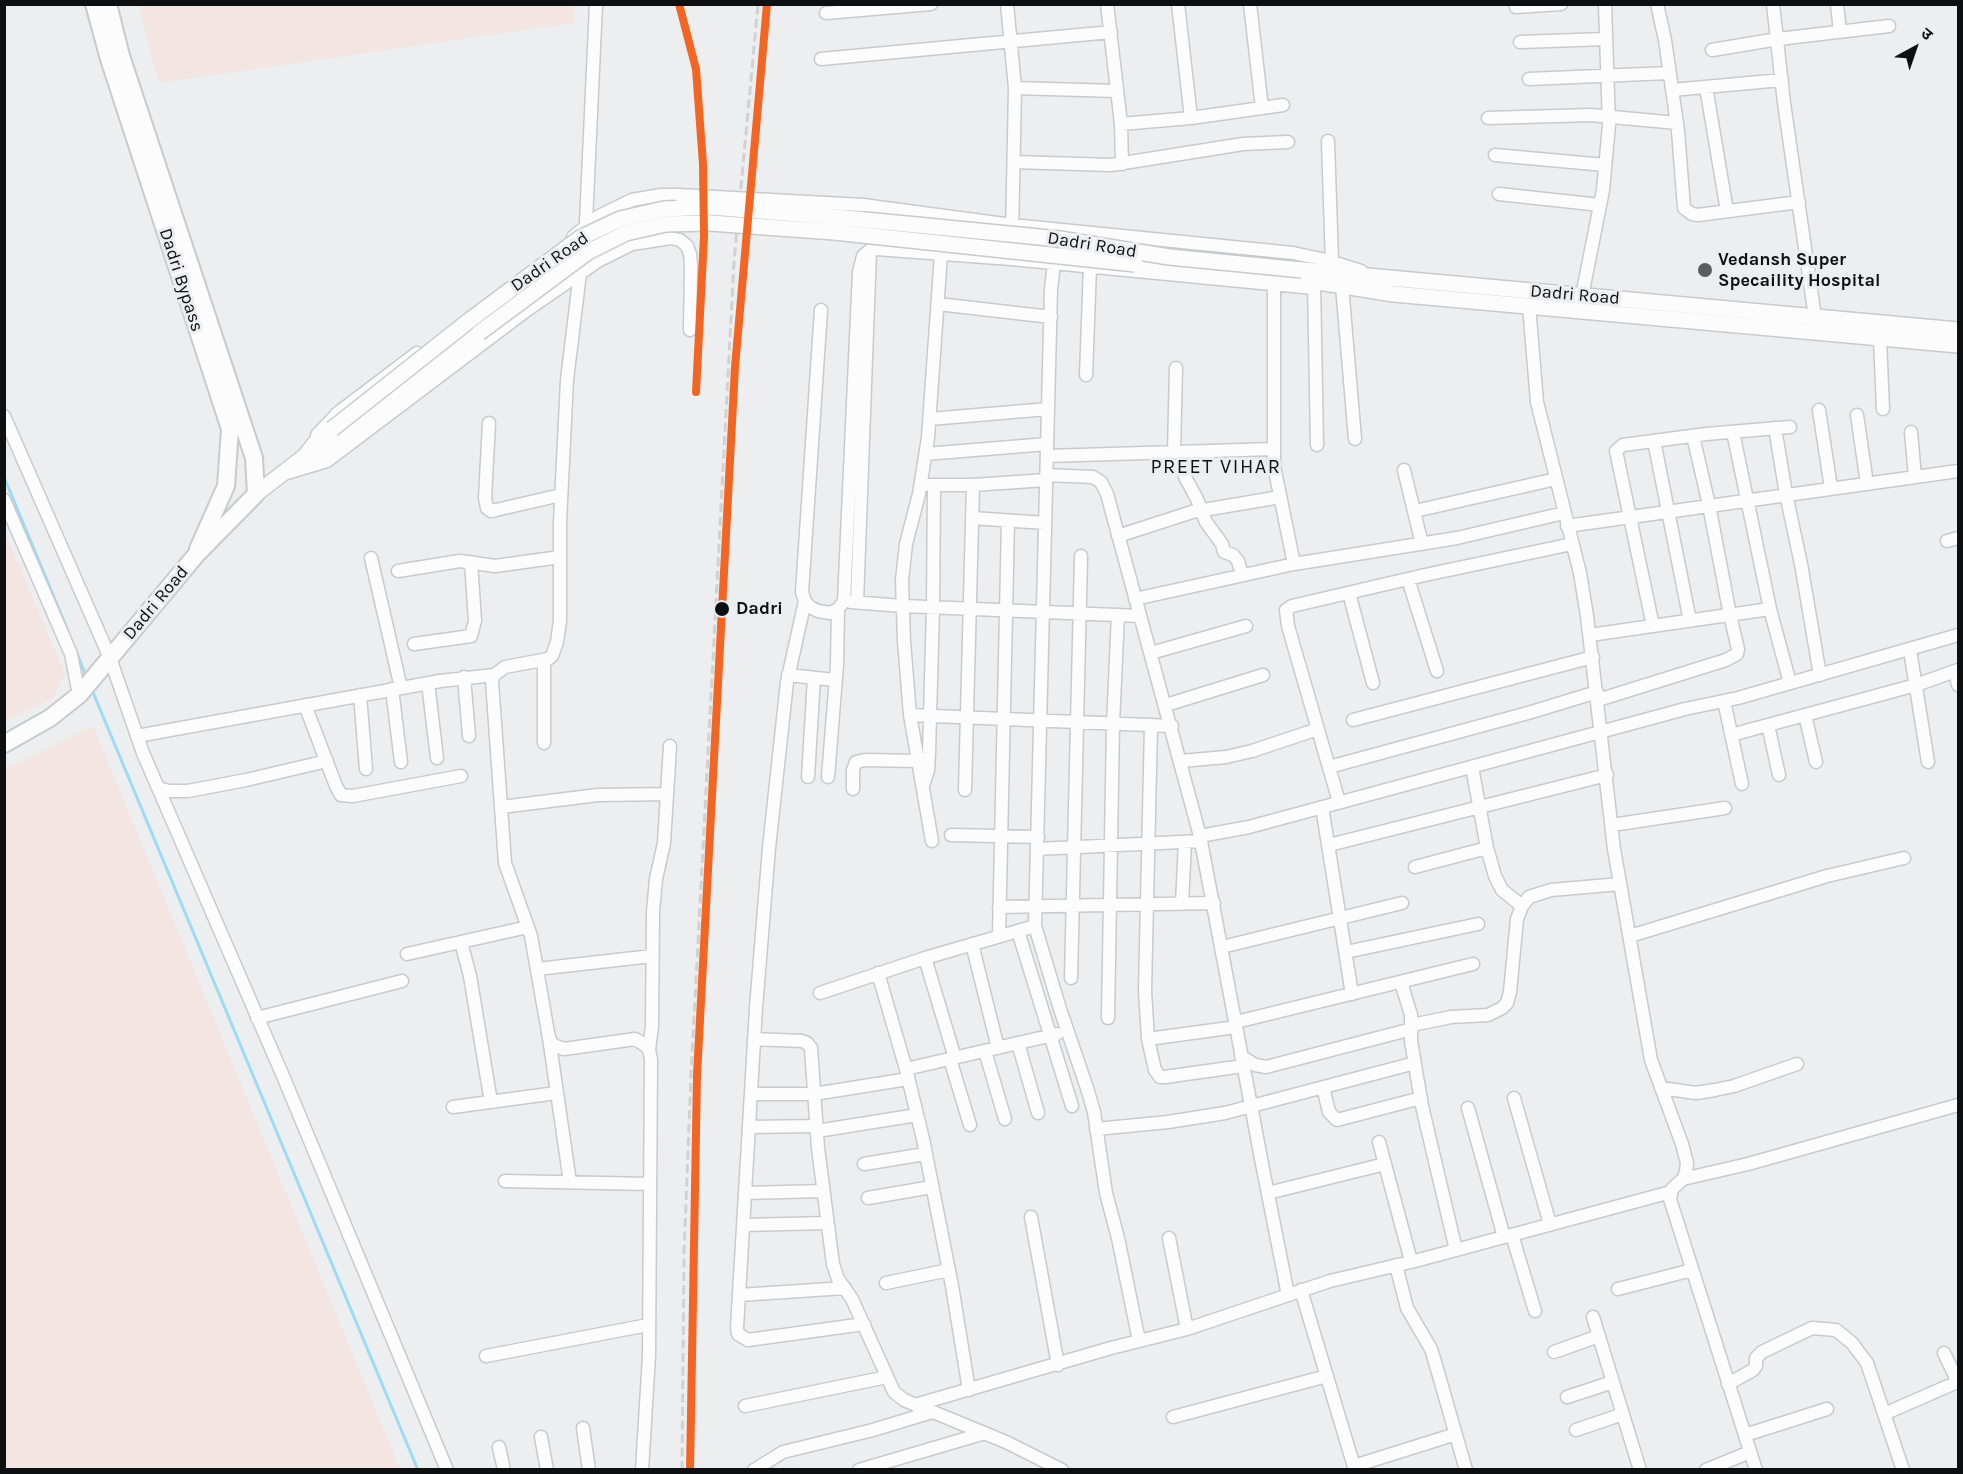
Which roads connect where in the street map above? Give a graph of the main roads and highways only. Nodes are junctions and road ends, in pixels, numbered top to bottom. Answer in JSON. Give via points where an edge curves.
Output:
{"nodes":[{"id":1,"x":94,"y":4,"type":"edge"},
{"id":2,"x":108,"y":4,"type":"edge"},
{"id":3,"x":256,"y":494,"type":"joint"},
{"id":4,"x":196,"y":555,"type":"junction"},
{"id":5,"x":4,"y":744,"type":"edge"}],
"edges":[{"from":1,"to":4,"type":"main road","name":"Dadri Bypass","via":[[230,429],[226,486]]},
{"from":2,"to":3,"type":"main road","name":"Dadri Bypass","via":[[121,56],[254,458]]},
{"from":3,"to":4,"type":"main road","name":"Dadri Road"},
{"from":4,"to":5,"type":"main road","name":"Dadri Road","via":[[83,690],[50,718]]}]}
